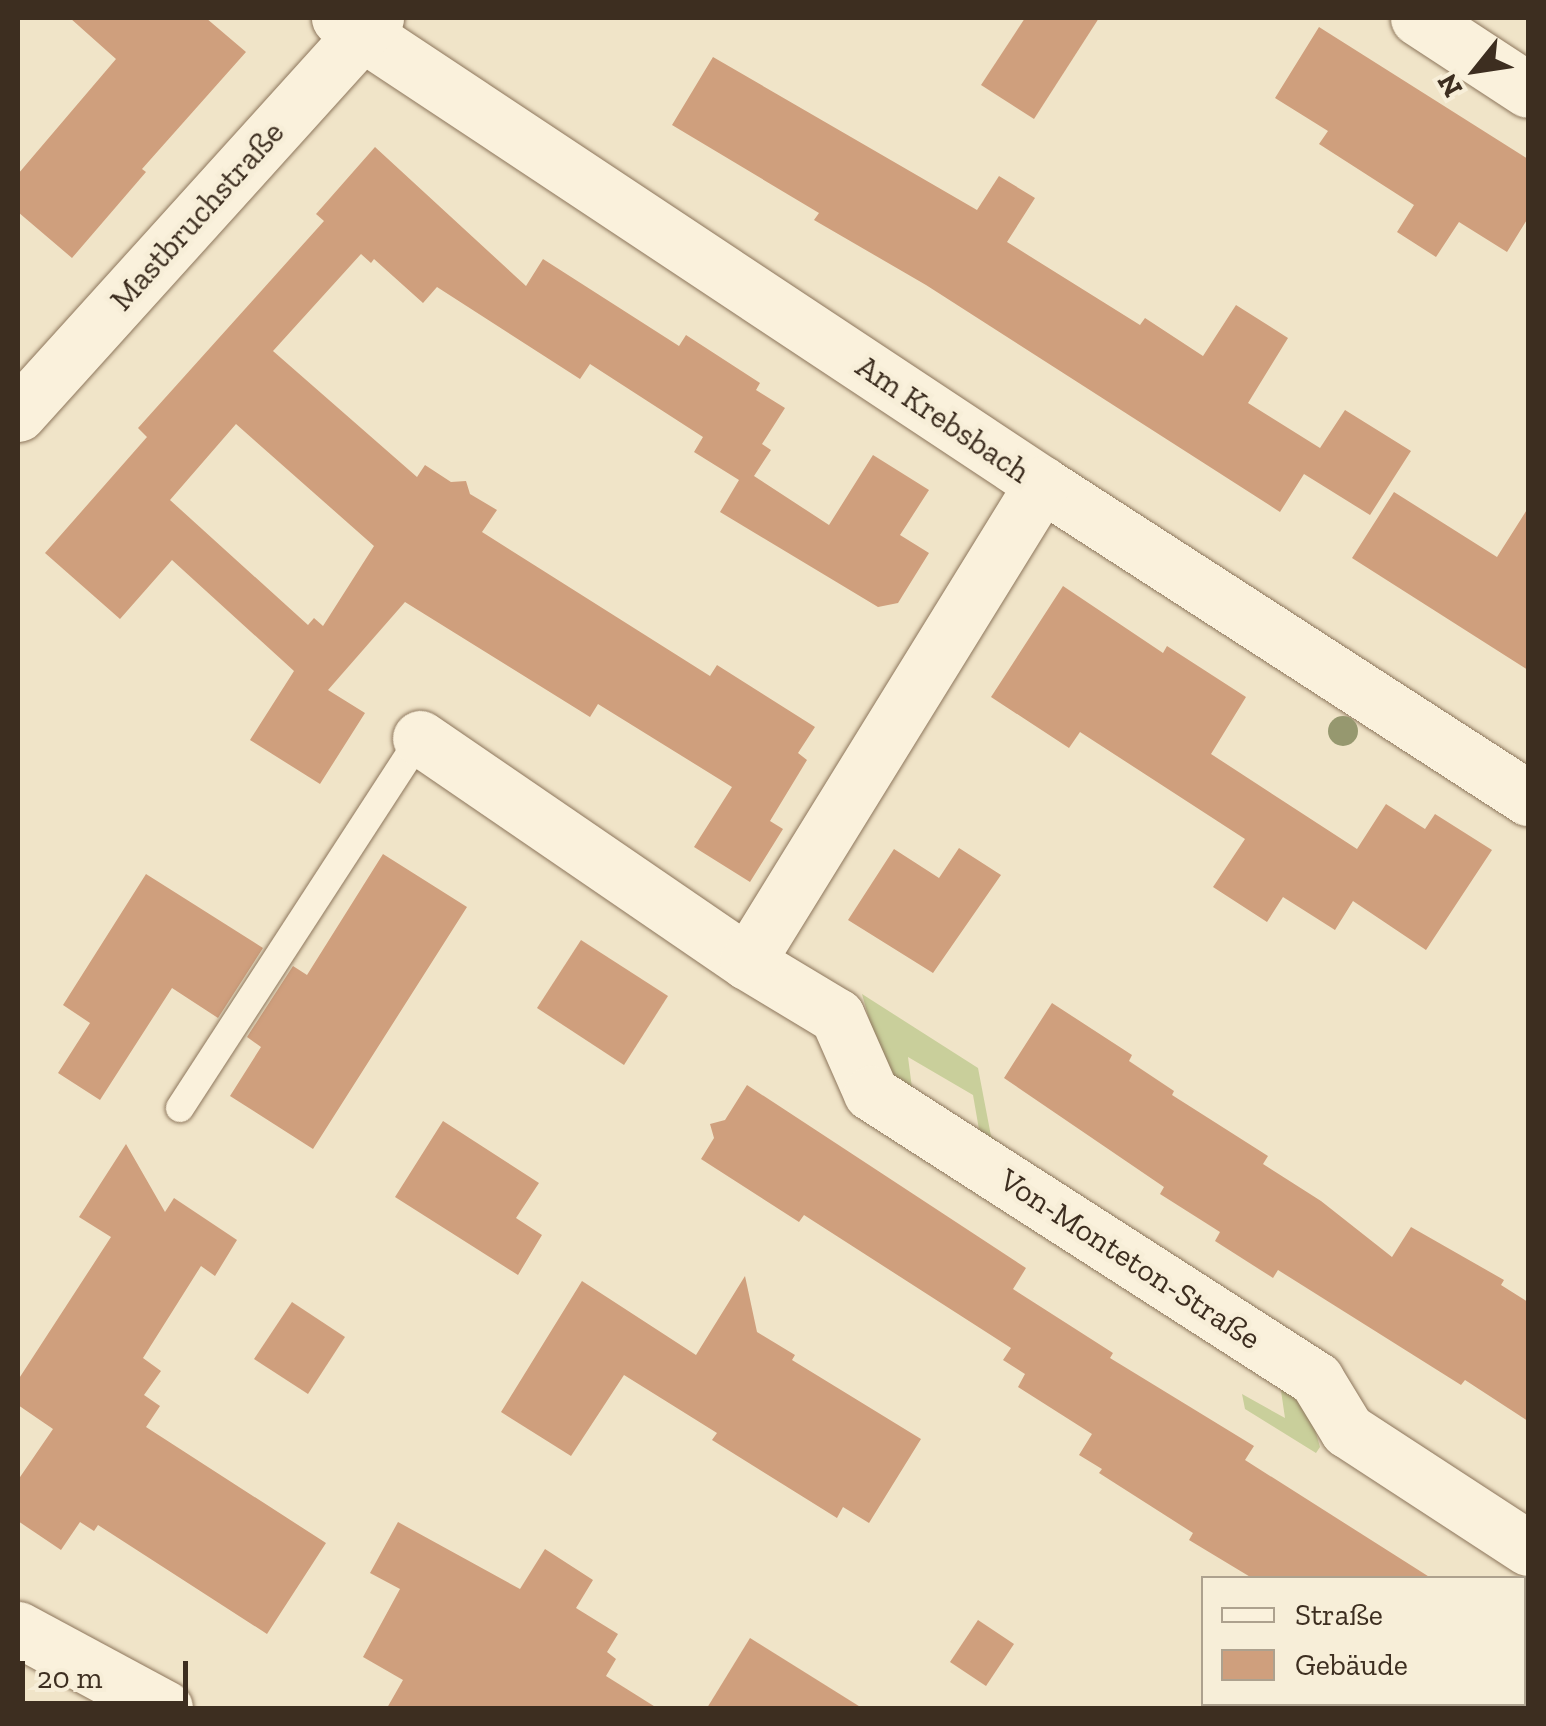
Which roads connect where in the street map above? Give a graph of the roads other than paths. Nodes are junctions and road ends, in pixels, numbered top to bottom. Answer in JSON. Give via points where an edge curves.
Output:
{"nodes":[{"id":1,"x":1418,"y":18,"type":"edge"},
{"id":2,"x":359,"y":23,"type":"edge"},
{"id":3,"x":1528,"y":90,"type":"edge"},
{"id":4,"x":18,"y":414,"type":"edge"},
{"id":5,"x":1042,"y":484,"type":"junction"},
{"id":6,"x":420,"y":738,"type":"joint"},
{"id":7,"x":1528,"y":798,"type":"edge"},
{"id":8,"x":748,"y":962,"type":"junction"},
{"id":9,"x":180,"y":1108,"type":"dead end"},
{"id":10,"x":1528,"y":1548,"type":"edge"},
{"id":11,"x":21,"y":1637,"type":"edge"},
{"id":12,"x":165,"y":1708,"type":"edge"}],
"edges":[{"from":1,"to":3,"type":"street"},
{"from":2,"to":4,"type":"street","name":"Mastbruchstraße"},
{"from":2,"to":5,"type":"street","name":"Am Krebsbach"},
{"from":5,"to":7,"type":"street","name":"Am Krebsbach"},
{"from":5,"to":8,"type":"street"},
{"from":6,"to":8,"type":"street","name":"Von-Monteton-Straße"},
{"from":6,"to":9,"type":"lane"},
{"from":8,"to":10,"type":"street","name":"Von-Monteton-Straße","via":[[837,1016],[870,1093],[1316,1379],[1347,1430]]},
{"from":11,"to":12,"type":"street"}]}
